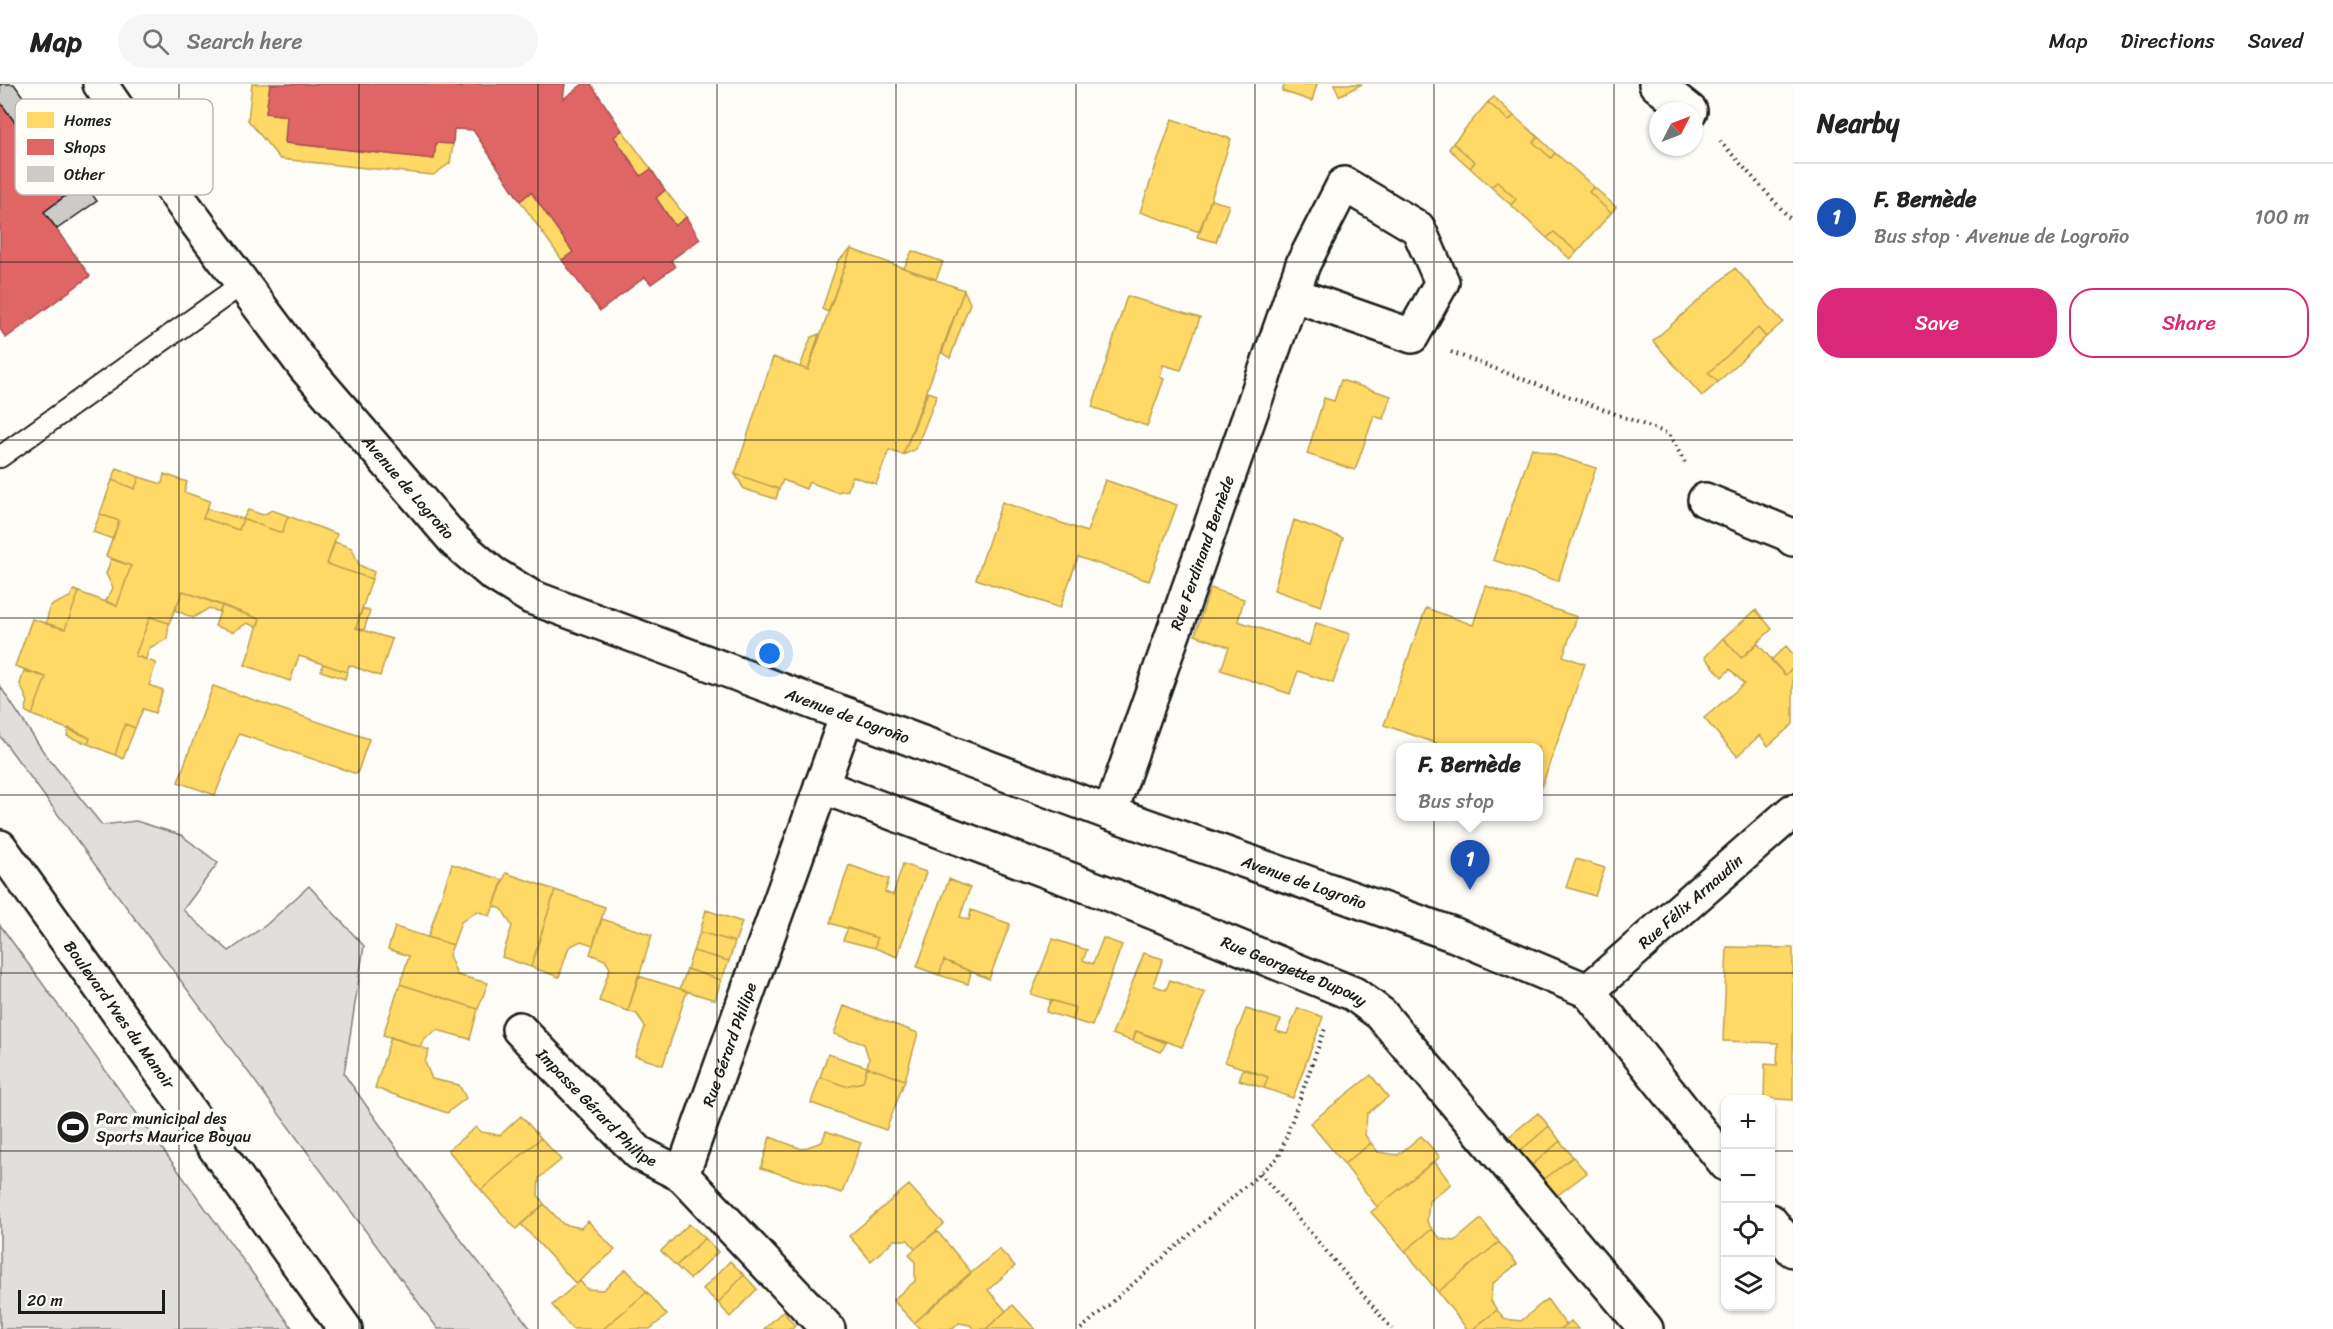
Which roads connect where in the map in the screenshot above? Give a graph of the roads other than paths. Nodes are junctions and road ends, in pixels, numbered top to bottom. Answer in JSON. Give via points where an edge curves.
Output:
{"nodes":[{"id":1,"x":100,"y":84,"type":"edge"},
{"id":2,"x":1656,"y":84,"type":"edge"},
{"id":3,"x":110,"y":99,"type":"edge"},
{"id":4,"x":1678,"y":102,"type":"edge"},
{"id":5,"x":177,"y":195,"type":"edge"},
{"id":6,"x":242,"y":284,"type":"junction"},
{"id":7,"x":1292,"y":294,"type":"junction"},
{"id":8,"x":0,"y":457,"type":"edge"},
{"id":9,"x":1705,"y":500,"type":"road end"},
{"id":10,"x":1793,"y":539,"type":"edge"},
{"id":11,"x":847,"y":715,"type":"junction"},
{"id":12,"x":821,"y":786,"type":"junction"},
{"id":13,"x":1793,"y":811,"type":"edge"},
{"id":14,"x":1110,"y":813,"type":"junction"},
{"id":15,"x":0,"y":847,"type":"edge"},
{"id":16,"x":1588,"y":991,"type":"junction"},
{"id":17,"x":519,"y":1029,"type":"dead end"},
{"id":18,"x":1721,"y":1159,"type":"edge"},
{"id":19,"x":682,"y":1175,"type":"junction"},
{"id":20,"x":1775,"y":1227,"type":"edge"},
{"id":21,"x":1793,"y":1250,"type":"edge"},
{"id":22,"x":345,"y":1329,"type":"edge"},
{"id":23,"x":828,"y":1329,"type":"edge"},
{"id":24,"x":1646,"y":1329,"type":"edge"}],
"edges":[{"from":1,"to":3,"type":"street","name":"Avenue de Logroño"},
{"from":2,"to":4,"type":"street"},
{"from":5,"to":6,"type":"street","name":"Avenue de Logroño"},
{"from":6,"to":8,"type":"lane"},
{"from":6,"to":11,"type":"street","name":"Avenue de Logroño","via":[[305,368],[456,542],[492,573],[531,597]]},
{"from":7,"to":7,"type":"street","name":"Rue Ferdinand Bernède","via":[[1344,184],[1418,228],[1442,282],[1412,336]]},
{"from":7,"to":14,"type":"street","name":"Rue Ferdinand Bernède"},
{"from":9,"to":10,"type":"street"},
{"from":11,"to":12,"type":"street","name":"Rue Gérard Philipe"},
{"from":11,"to":14,"type":"street","name":"Avenue de Logroño"},
{"from":12,"to":19,"type":"street","name":"Rue Gérard Philipe"},
{"from":12,"to":24,"type":"street","name":"Rue Georgette Dupouy","via":[[1114,896],[1354,994],[1381,1014]]},
{"from":13,"to":16,"type":"street","name":"Rue Félix Arnaudin"},
{"from":14,"to":16,"type":"street","name":"Avenue de Logroño","via":[[1455,935]]},
{"from":15,"to":22,"type":"street","name":"Boulevard Yves du Manoir"},
{"from":16,"to":18,"type":"street","name":"Avenue de Logroño"},
{"from":17,"to":19,"type":"street","name":"Impasse Gérard Philipe","via":[[639,1154]]},
{"from":19,"to":23,"type":"street"},
{"from":20,"to":21,"type":"street"}]}
